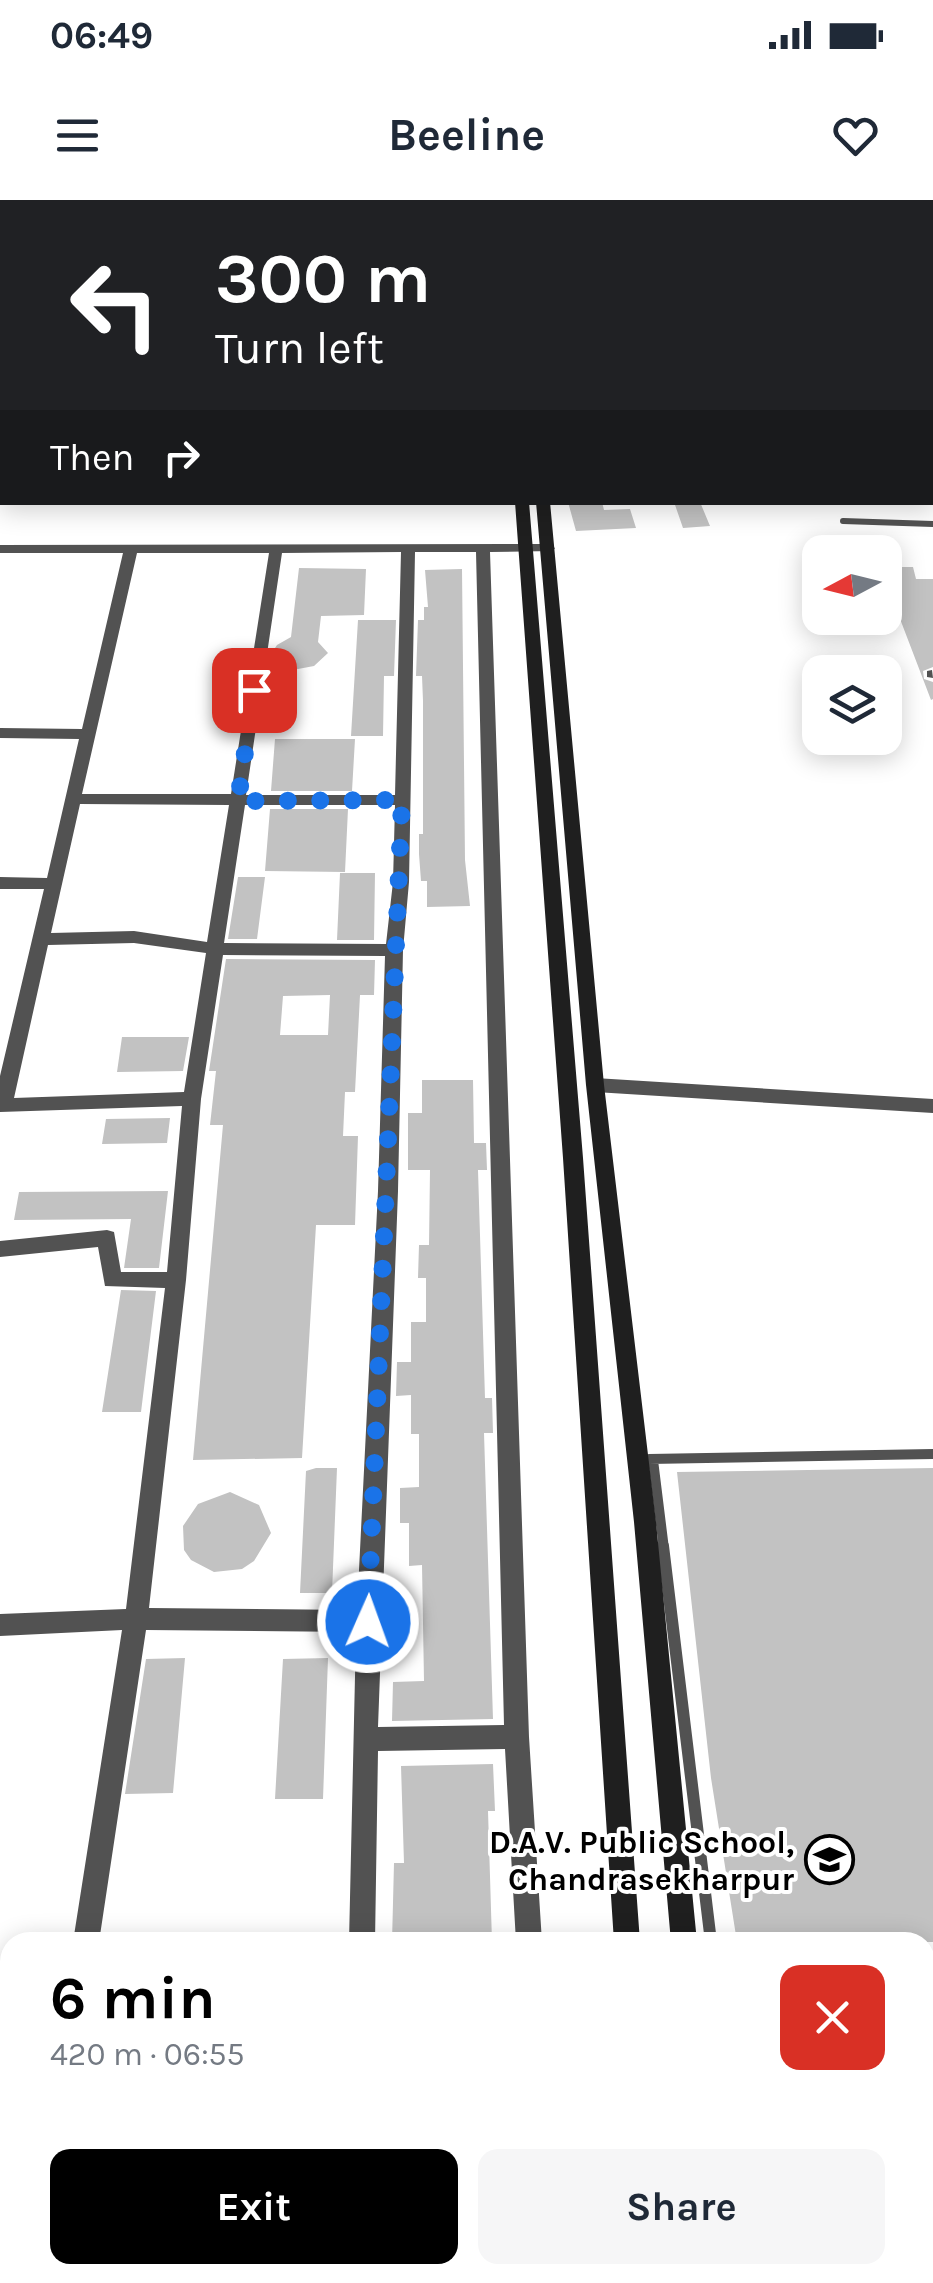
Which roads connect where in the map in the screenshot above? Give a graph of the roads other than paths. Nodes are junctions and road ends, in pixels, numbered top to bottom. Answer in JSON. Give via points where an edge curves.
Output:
{"nodes":[{"id":1,"x":522,"y":505,"type":"edge"},
{"id":2,"x":543,"y":505,"type":"edge"},
{"id":3,"x":843,"y":522,"type":"dead end"},
{"id":4,"x":933,"y":524,"type":"edge"},
{"id":5,"x":483,"y":548,"type":"junction"},
{"id":6,"x":524,"y":548,"type":"junction"},
{"id":7,"x":548,"y":548,"type":"junction"},
{"id":8,"x":131,"y":549,"type":"junction"},
{"id":9,"x":276,"y":549,"type":"junction"},
{"id":10,"x":408,"y":549,"type":"junction"},
{"id":11,"x":0,"y":550,"type":"edge"},
{"id":12,"x":0,"y":733,"type":"edge"},
{"id":13,"x":88,"y":734,"type":"junction"},
{"id":14,"x":73,"y":800,"type":"junction"},
{"id":15,"x":402,"y":800,"type":"junction"},
{"id":16,"x":238,"y":801,"type":"junction"},
{"id":17,"x":0,"y":883,"type":"edge"},
{"id":18,"x":54,"y":884,"type":"junction"},
{"id":19,"x":41,"y":939,"type":"junction"},
{"id":20,"x":217,"y":949,"type":"junction"},
{"id":21,"x":394,"y":950,"type":"junction"},
{"id":22,"x":595,"y":1086,"type":"junction"},
{"id":23,"x":192,"y":1098,"type":"junction"},
{"id":24,"x":1,"y":1104,"type":"edge"},
{"id":25,"x":933,"y":1106,"type":"edge"},
{"id":26,"x":0,"y":1249,"type":"edge"},
{"id":27,"x":176,"y":1280,"type":"junction"},
{"id":28,"x":933,"y":1454,"type":"edge"},
{"id":29,"x":645,"y":1459,"type":"junction"},
{"id":30,"x":136,"y":1619,"type":"junction"},
{"id":31,"x":368,"y":1622,"type":"junction"},
{"id":32,"x":0,"y":1624,"type":"edge"},
{"id":33,"x":516,"y":1736,"type":"junction"},
{"id":34,"x":368,"y":1739,"type":"junction"},
{"id":35,"x":88,"y":1932,"type":"edge"},
{"id":36,"x":362,"y":1932,"type":"edge"},
{"id":37,"x":529,"y":1932,"type":"edge"},
{"id":38,"x":626,"y":1932,"type":"edge"},
{"id":39,"x":683,"y":1932,"type":"edge"},
{"id":40,"x":711,"y":1932,"type":"edge"}],
"edges":[{"from":1,"to":6,"type":"street"},
{"from":2,"to":7,"type":"street"},
{"from":3,"to":4,"type":"lane"},
{"from":5,"to":6,"type":"street"},
{"from":5,"to":10,"type":"street"},
{"from":5,"to":33,"type":"street"},
{"from":6,"to":7,"type":"street"},
{"from":6,"to":38,"type":"street"},
{"from":7,"to":22,"type":"street"},
{"from":8,"to":9,"type":"street"},
{"from":8,"to":11,"type":"street"},
{"from":8,"to":13,"type":"street"},
{"from":9,"to":10,"type":"street"},
{"from":9,"to":16,"type":"street"},
{"from":10,"to":15,"type":"street"},
{"from":12,"to":13,"type":"street"},
{"from":13,"to":14,"type":"street"},
{"from":14,"to":16,"type":"street"},
{"from":14,"to":18,"type":"street"},
{"from":15,"to":16,"type":"street"},
{"from":15,"to":21,"type":"street"},
{"from":16,"to":20,"type":"street"},
{"from":17,"to":18,"type":"street"},
{"from":18,"to":19,"type":"street"},
{"from":19,"to":20,"type":"street","via":[[134,937]]},
{"from":19,"to":24,"type":"street"},
{"from":20,"to":21,"type":"street"},
{"from":20,"to":23,"type":"street"},
{"from":21,"to":31,"type":"street"},
{"from":22,"to":25,"type":"street"},
{"from":22,"to":29,"type":"street"},
{"from":23,"to":24,"type":"street"},
{"from":23,"to":27,"type":"street"},
{"from":26,"to":27,"type":"street","via":[[107,1238],[112,1280]]},
{"from":27,"to":30,"type":"street"},
{"from":28,"to":29,"type":"lane"},
{"from":29,"to":39,"type":"street"},
{"from":29,"to":40,"type":"lane"},
{"from":30,"to":31,"type":"street"},
{"from":30,"to":32,"type":"street"},
{"from":30,"to":35,"type":"street"},
{"from":31,"to":34,"type":"street"},
{"from":33,"to":34,"type":"street"},
{"from":33,"to":37,"type":"street"},
{"from":34,"to":36,"type":"street"}]}
